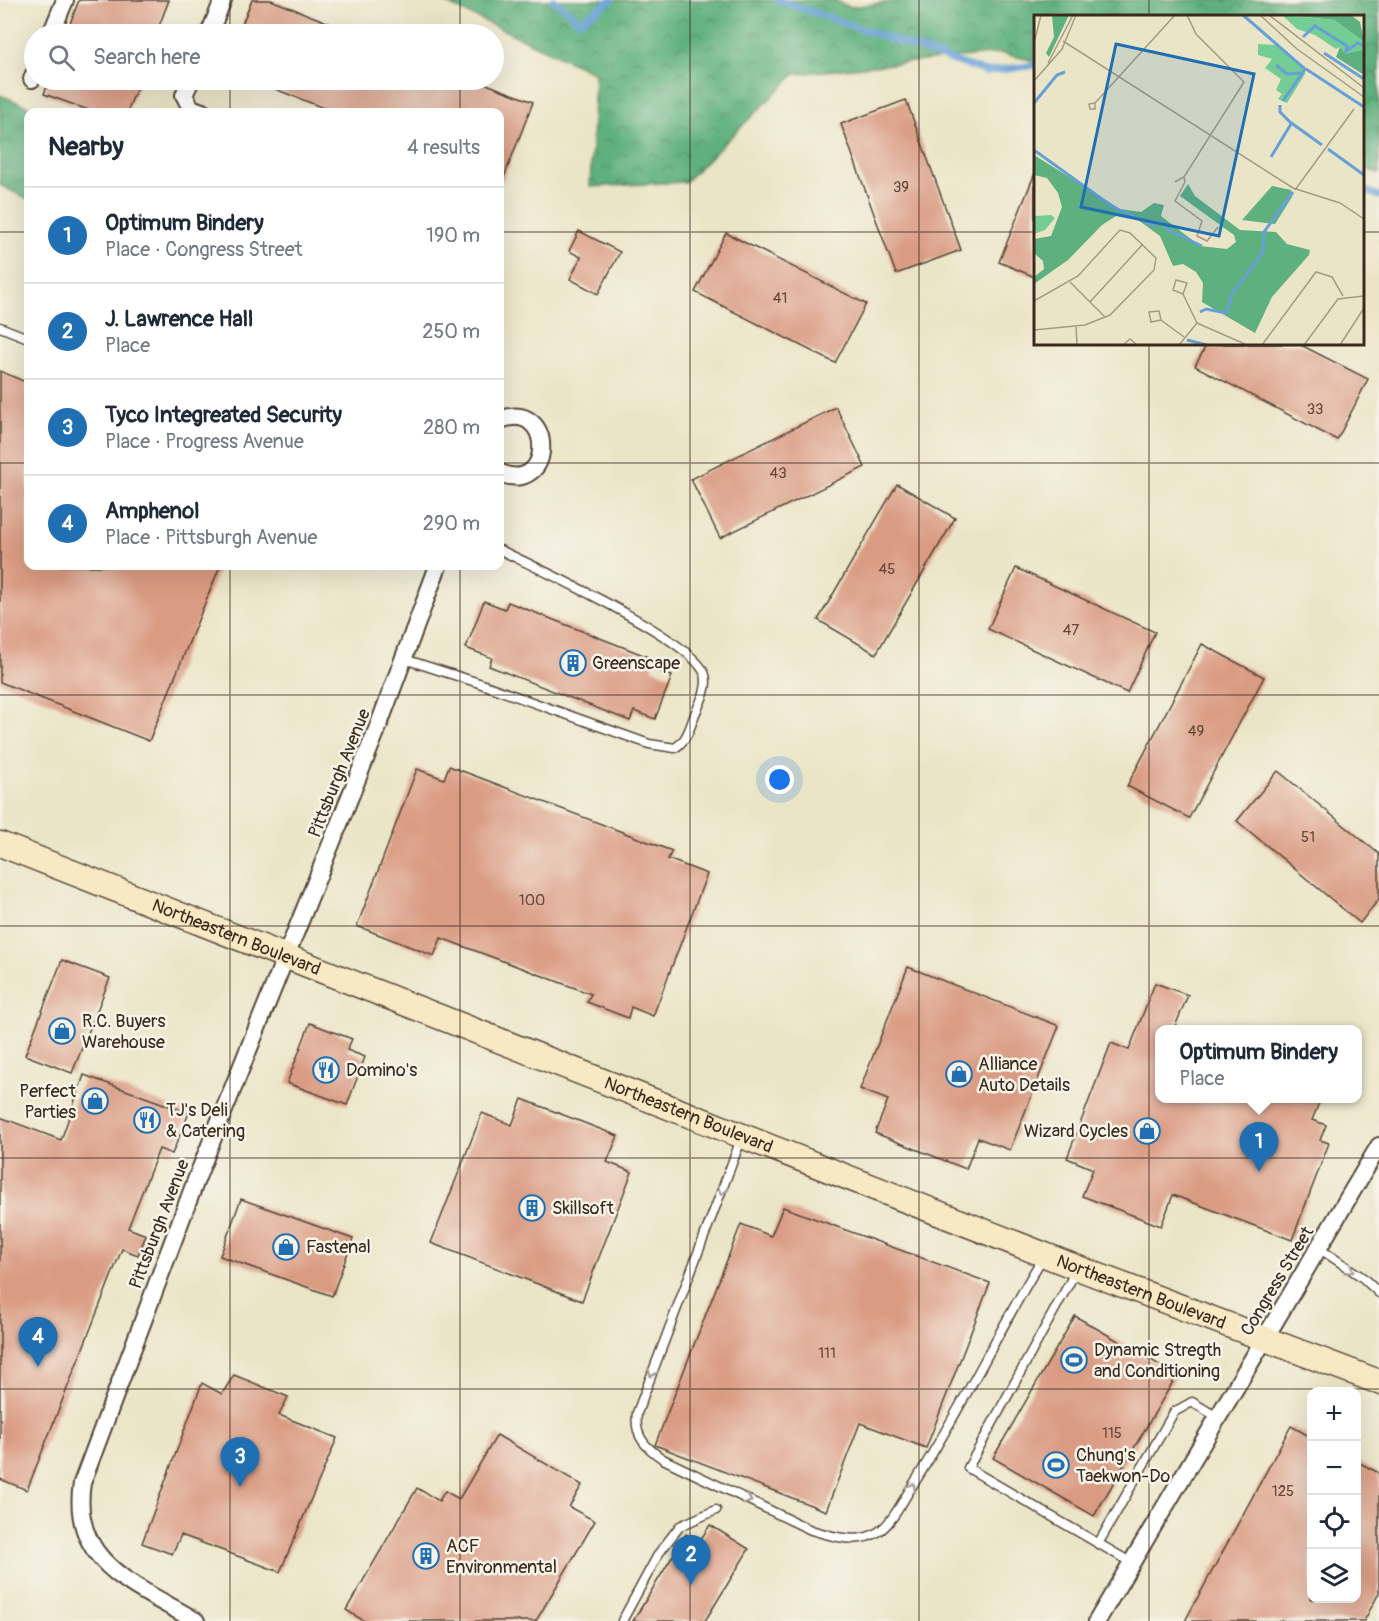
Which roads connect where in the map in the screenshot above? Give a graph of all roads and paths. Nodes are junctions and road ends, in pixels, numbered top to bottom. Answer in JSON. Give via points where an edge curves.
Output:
{"nodes":[{"id":1,"x":65,"y":0,"type":"edge"},
{"id":2,"x":223,"y":0,"type":"edge"},
{"id":3,"x":55,"y":24,"type":"edge"},
{"id":4,"x":213,"y":24,"type":"edge"},
{"id":5,"x":186,"y":90,"type":"edge"},
{"id":6,"x":191,"y":108,"type":"edge"},
{"id":7,"x":0,"y":327,"type":"edge"},
{"id":8,"x":24,"y":336,"type":"edge"},
{"id":9,"x":504,"y":419,"type":"edge"},
{"id":10,"x":504,"y":474,"type":"edge"},
{"id":11,"x":504,"y":552,"type":"edge"},
{"id":12,"x":437,"y":570,"type":"edge"},
{"id":13,"x":404,"y":659,"type":"junction"},
{"id":14,"x":0,"y":844,"type":"edge"},
{"id":15,"x":286,"y":956,"type":"junction"},
{"id":16,"x":742,"y":1136,"type":"junction"},
{"id":17,"x":1379,"y":1146,"type":"edge"},
{"id":18,"x":1320,"y":1249,"type":"junction"},
{"id":19,"x":1044,"y":1255,"type":"junction"},
{"id":20,"x":1077,"y":1268,"type":"junction"},
{"id":21,"x":1379,"y":1293,"type":"edge"},
{"id":22,"x":1264,"y":1338,"type":"junction"},
{"id":23,"x":1379,"y":1382,"type":"edge"},
{"id":24,"x":1220,"y":1418,"type":"junction"},
{"id":25,"x":716,"y":1510,"type":"dead end"},
{"id":26,"x":1098,"y":1544,"type":"junction"},
{"id":27,"x":1132,"y":1563,"type":"junction"},
{"id":28,"x":196,"y":1621,"type":"edge"},
{"id":29,"x":622,"y":1621,"type":"edge"},
{"id":30,"x":1097,"y":1621,"type":"edge"}],
"edges":[{"from":1,"to":3,"type":"street"},
{"from":2,"to":4,"type":"street"},
{"from":5,"to":6,"type":"street","via":[[184,95]]},
{"from":7,"to":8,"type":"lane"},
{"from":9,"to":10,"type":"street","via":[[528,421],[538,432],[542,447],[538,462],[527,473]]},
{"from":11,"to":13,"type":"lane","via":[[665,637],[700,664],[706,677],[705,691],[684,742],[675,748],[649,744]]},
{"from":12,"to":13,"type":"street","name":"Pittsburgh Avenue"},
{"from":13,"to":15,"type":"street","name":"Pittsburgh Avenue"},
{"from":14,"to":15,"type":"street","name":"Northeastern Boulevard"},
{"from":15,"to":16,"type":"street","name":"Northeastern Boulevard"},
{"from":15,"to":28,"type":"street","name":"Pittsburgh Avenue","via":[[196,1179],[82,1483],[79,1518],[92,1549],[125,1579]]},
{"from":16,"to":19,"type":"street","name":"Northeastern Boulevard"},
{"from":16,"to":19,"type":"lane","one_way":true,"via":[[636,1424],[646,1448],[663,1459],[811,1530],[858,1539],[878,1532],[891,1518],[930,1459]]},
{"from":17,"to":18,"type":"street","name":"Congress Street"},
{"from":18,"to":21,"type":"lane","one_way":true},
{"from":18,"to":22,"type":"street","name":"Congress Street"},
{"from":19,"to":20,"type":"street","name":"Northeastern Boulevard"},
{"from":20,"to":22,"type":"street","name":"Northeastern Boulevard"},
{"from":20,"to":26,"type":"lane","via":[[968,1468]]},
{"from":22,"to":23,"type":"street","name":"Northeastern Boulevard"},
{"from":22,"to":24,"type":"street","name":"Congress Street"},
{"from":24,"to":26,"type":"lane","via":[[1192,1402],[1174,1412]]},
{"from":24,"to":27,"type":"street","name":"Congress Street"},
{"from":25,"to":29,"type":"lane","via":[[680,1526],[659,1553]]},
{"from":26,"to":27,"type":"lane"},
{"from":27,"to":30,"type":"street","name":"Congress Street"}]}
